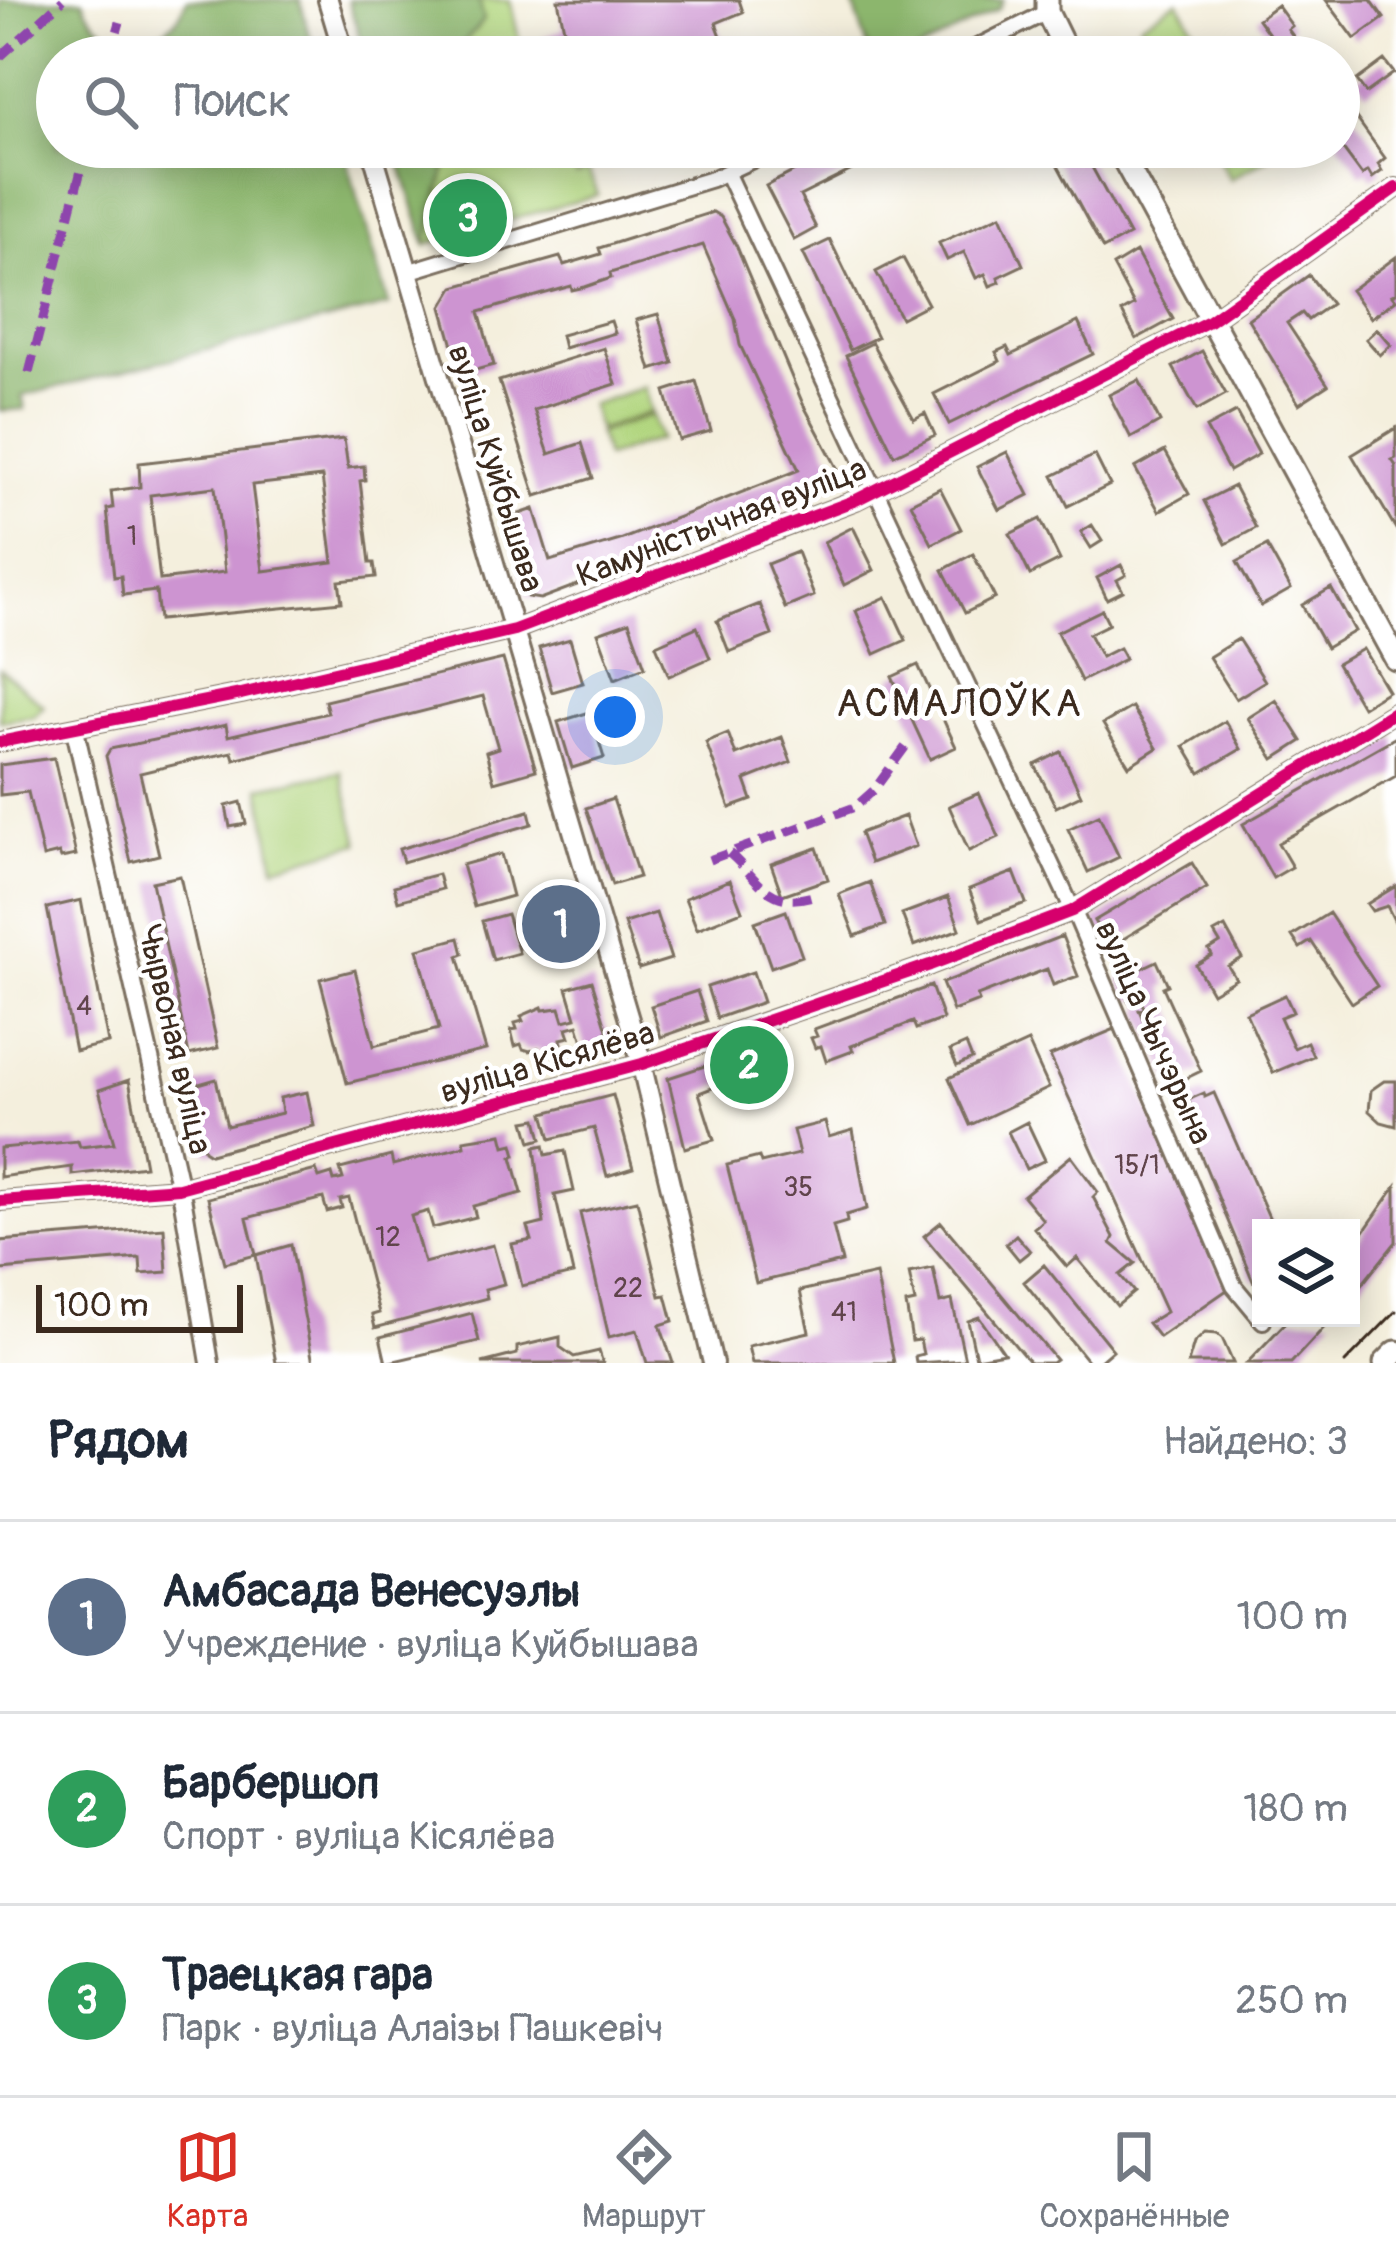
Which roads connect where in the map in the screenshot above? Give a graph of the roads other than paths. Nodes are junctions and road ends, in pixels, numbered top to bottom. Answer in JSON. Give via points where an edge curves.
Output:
{"nodes":[{"id":1,"x":328,"y":0,"type":"edge"},
{"id":2,"x":1041,"y":4,"type":"edge"},
{"id":3,"x":339,"y":36,"type":"edge"},
{"id":4,"x":991,"y":36,"type":"edge"},
{"id":5,"x":1058,"y":36,"type":"edge"},
{"id":6,"x":377,"y":168,"type":"edge"},
{"id":7,"x":739,"y":168,"type":"edge"},
{"id":8,"x":1128,"y":168,"type":"edge"},
{"id":9,"x":727,"y":174,"type":"junction"},
{"id":10,"x":1396,"y":188,"type":"edge"},
{"id":11,"x":407,"y":272,"type":"junction"},
{"id":12,"x":1209,"y":321,"type":"junction"},
{"id":13,"x":873,"y":492,"type":"junction"},
{"id":14,"x":514,"y":630,"type":"junction"},
{"id":15,"x":1396,"y":659,"type":"edge"},
{"id":16,"x":1396,"y":711,"type":"edge"},
{"id":17,"x":75,"y":730,"type":"junction"},
{"id":18,"x":0,"y":742,"type":"edge"},
{"id":19,"x":1072,"y":911,"type":"junction"},
{"id":20,"x":642,"y":1064,"type":"junction"},
{"id":21,"x":179,"y":1188,"type":"junction"},
{"id":22,"x":0,"y":1201,"type":"edge"},
{"id":23,"x":1252,"y":1308,"type":"edge"},
{"id":24,"x":1396,"y":1352,"type":"edge"},
{"id":25,"x":211,"y":1363,"type":"edge"},
{"id":26,"x":713,"y":1363,"type":"edge"},
{"id":27,"x":1384,"y":1363,"type":"edge"}],
"edges":[{"from":1,"to":3,"type":"main road"},
{"from":2,"to":4,"type":"street"},
{"from":2,"to":5,"type":"main road"},
{"from":6,"to":11,"type":"main road","name":"вуліца Куйбышава"},
{"from":7,"to":9,"type":"street"},
{"from":8,"to":12,"type":"main road"},
{"from":9,"to":11,"type":"street"},
{"from":9,"to":13,"type":"street","name":"вуліца Чычэрына"},
{"from":10,"to":12,"type":"street","name":"Камуністычная вуліца"},
{"from":11,"to":14,"type":"main road","name":"вуліца Куйбышава"},
{"from":12,"to":13,"type":"street","name":"Камуністычная вуліца"},
{"from":12,"to":15,"type":"main road"},
{"from":13,"to":14,"type":"street","name":"Камуністычная вуліца"},
{"from":13,"to":19,"type":"street","name":"вуліца Чычэрына"},
{"from":14,"to":17,"type":"street","name":"Камуністычная вуліца"},
{"from":14,"to":20,"type":"main road","name":"вуліца Куйбышава"},
{"from":16,"to":19,"type":"street","name":"вуліца Кісялёва"},
{"from":17,"to":18,"type":"street","name":"Камуністычная вуліца"},
{"from":17,"to":21,"type":"street","name":"Чырвоная вуліца"},
{"from":19,"to":20,"type":"street","name":"вуліца Кісялёва"},
{"from":19,"to":23,"type":"street","name":"вуліца Чычэрына","via":[[1234,1286]]},
{"from":20,"to":21,"type":"street","name":"вуліца Кісялёва"},
{"from":20,"to":26,"type":"main road","name":"вуліца Куйбышава"},
{"from":21,"to":22,"type":"street","name":"вуліца Кісялёва"},
{"from":21,"to":25,"type":"street","name":"Чырвоная вуліца"},
{"from":24,"to":27,"type":"main road"}]}
